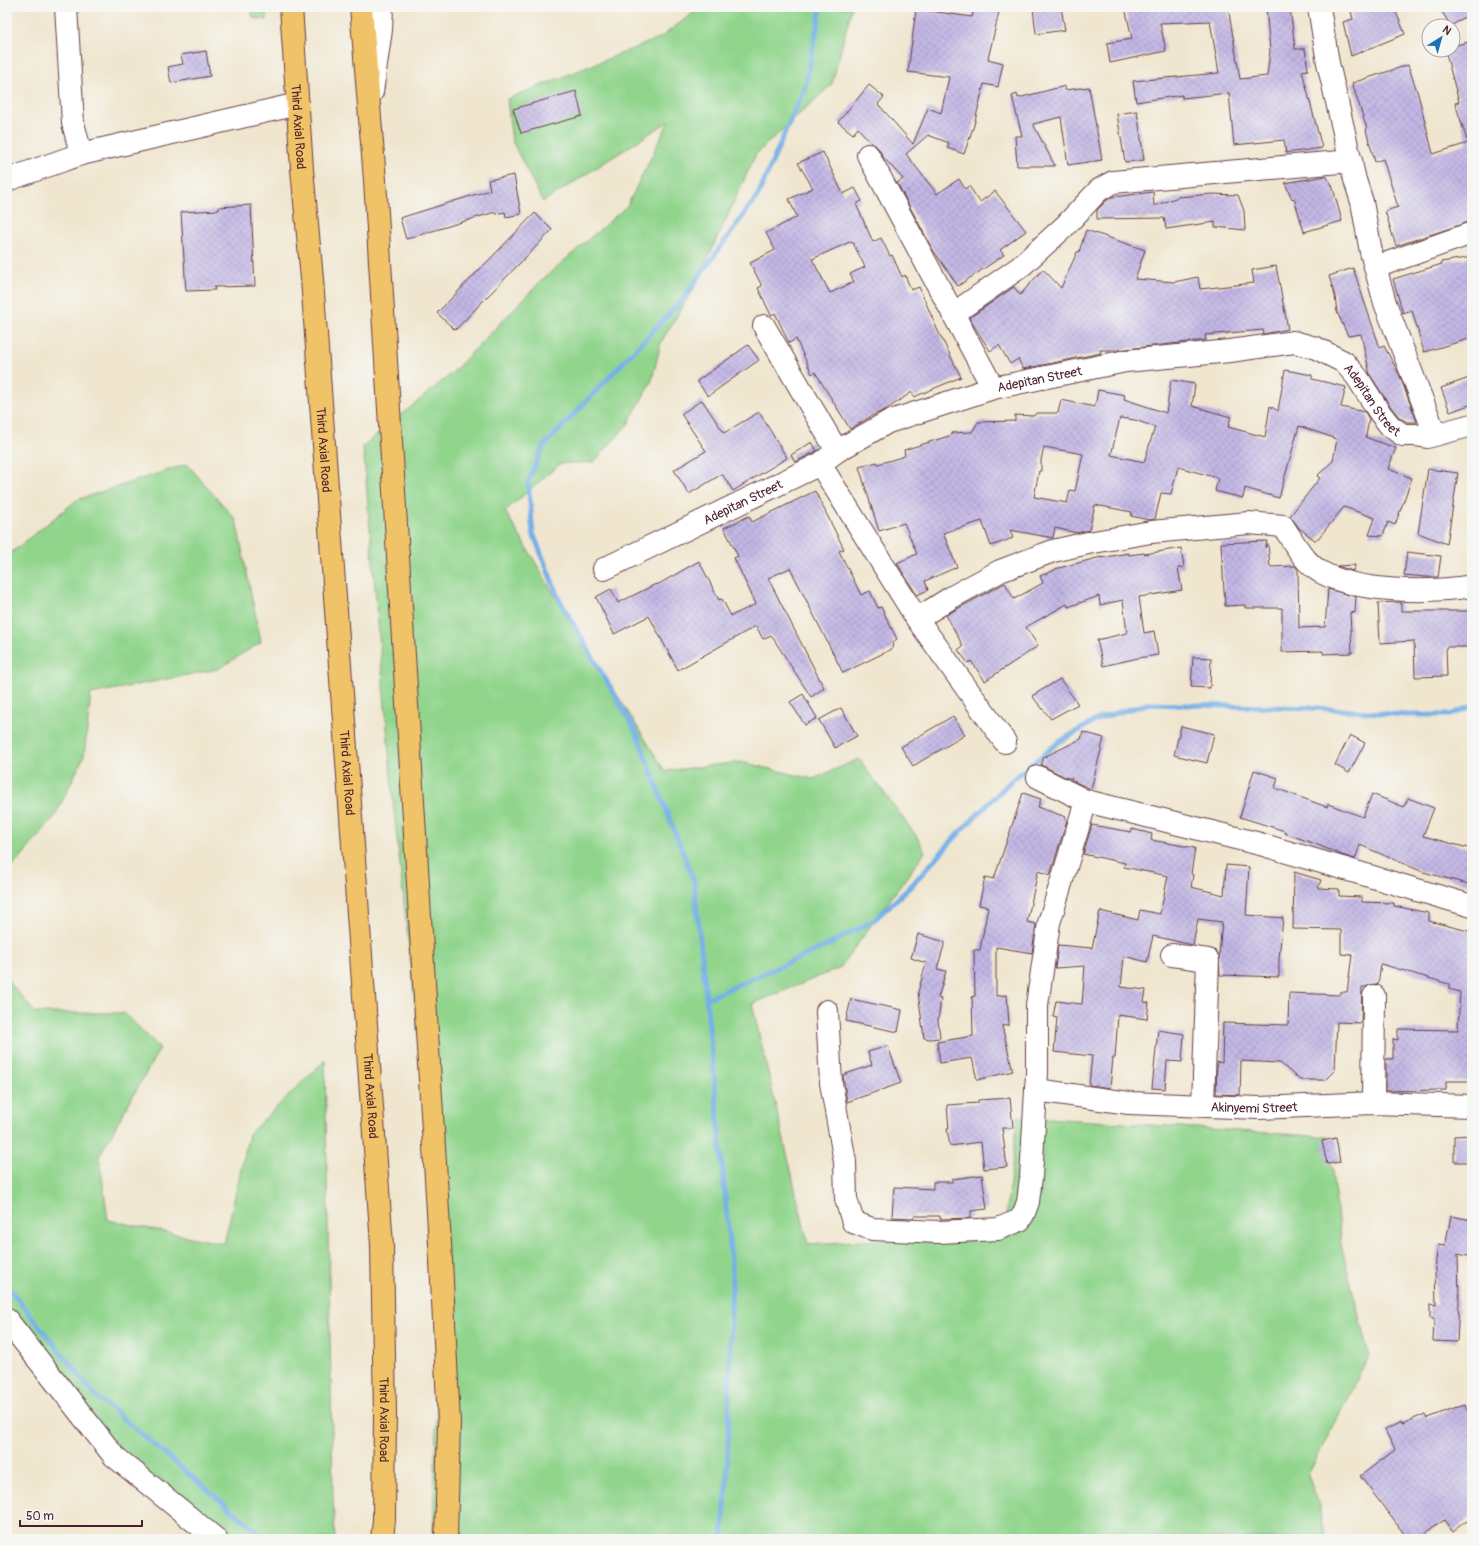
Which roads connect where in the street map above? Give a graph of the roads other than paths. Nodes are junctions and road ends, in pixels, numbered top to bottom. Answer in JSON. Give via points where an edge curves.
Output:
{"nodes":[{"id":1,"x":66,"y":7,"type":"edge"},
{"id":2,"x":291,"y":7,"type":"edge"},
{"id":3,"x":361,"y":7,"type":"edge"},
{"id":4,"x":382,"y":7,"type":"edge"},
{"id":5,"x":1319,"y":7,"type":"edge"},
{"id":6,"x":298,"y":104,"type":"junction"},
{"id":7,"x":369,"y":111,"type":"junction"},
{"id":8,"x":81,"y":154,"type":"junction"},
{"id":9,"x":868,"y":156,"type":"dead end"},
{"id":10,"x":1351,"y":161,"type":"junction"},
{"id":11,"x":7,"y":180,"type":"edge"},
{"id":12,"x":1472,"y":234,"type":"edge"},
{"id":13,"x":1376,"y":267,"type":"junction"},
{"id":14,"x":953,"y":314,"type":"junction"},
{"id":15,"x":764,"y":326,"type":"dead end"},
{"id":16,"x":993,"y":388,"type":"junction"},
{"id":17,"x":1472,"y":425,"type":"edge"},
{"id":18,"x":1435,"y":434,"type":"junction"},
{"id":19,"x":828,"y":458,"type":"junction"},
{"id":20,"x":604,"y":569,"type":"dead end"},
{"id":21,"x":1472,"y":586,"type":"edge"},
{"id":22,"x":917,"y":619,"type":"junction"},
{"id":23,"x":1005,"y":742,"type":"dead end"},
{"id":24,"x":1038,"y":776,"type":"dead end"},
{"id":25,"x":1086,"y":801,"type":"junction"},
{"id":26,"x":1472,"y":906,"type":"edge"},
{"id":27,"x":1172,"y":955,"type":"dead end"},
{"id":28,"x":1374,"y":996,"type":"dead end"},
{"id":29,"x":827,"y":1011,"type":"dead end"},
{"id":30,"x":1036,"y":1090,"type":"junction"},
{"id":31,"x":1373,"y":1103,"type":"junction"},
{"id":32,"x":1203,"y":1105,"type":"junction"},
{"id":33,"x":1472,"y":1106,"type":"edge"},
{"id":34,"x":7,"y":1320,"type":"edge"},
{"id":35,"x":216,"y":1539,"type":"edge"},
{"id":36,"x":382,"y":1539,"type":"edge"},
{"id":37,"x":446,"y":1539,"type":"edge"}],
"edges":[{"from":1,"to":8,"type":"street","via":[[74,123]]},
{"from":2,"to":6,"type":"highway","name":"Third Axial Road"},
{"from":3,"to":7,"type":"highway"},
{"from":4,"to":7,"type":"street"},
{"from":5,"to":10,"type":"street","via":[[1328,63]]},
{"from":6,"to":8,"type":"street"},
{"from":6,"to":36,"type":"highway","name":"Third Axial Road","via":[[382,1245],[385,1412]]},
{"from":7,"to":37,"type":"highway","via":[[441,1262],[449,1423]]},
{"from":8,"to":11,"type":"street"},
{"from":9,"to":14,"type":"street"},
{"from":10,"to":13,"type":"street"},
{"from":10,"to":14,"type":"street","via":[[1113,182],[1099,190],[1064,228],[1020,267]]},
{"from":12,"to":13,"type":"street"},
{"from":13,"to":18,"type":"street","via":[[1385,303]]},
{"from":14,"to":16,"type":"street"},
{"from":15,"to":19,"type":"street"},
{"from":16,"to":18,"type":"street","name":"Adepitan Street","via":[[1126,361],[1294,342],[1316,348],[1344,362],[1358,378],[1390,427],[1403,436],[1427,437]]},
{"from":16,"to":19,"type":"street","name":"Adepitan Street","via":[[888,422]]},
{"from":17,"to":18,"type":"street","name":"Adepitan Street"},
{"from":19,"to":20,"type":"street","name":"Adepitan Street"},
{"from":19,"to":22,"type":"street"},
{"from":21,"to":22,"type":"street","via":[[1428,590],[1365,586],[1337,579],[1306,560],[1282,526],[1249,523],[1151,532],[1053,552],[1000,571]]},
{"from":22,"to":23,"type":"street"},
{"from":24,"to":25,"type":"street"},
{"from":25,"to":26,"type":"street","via":[[1260,844]]},
{"from":25,"to":30,"type":"street","via":[[1049,923],[1037,1005]]},
{"from":27,"to":32,"type":"street","via":[[1208,960]]},
{"from":28,"to":31,"type":"street"},
{"from":29,"to":30,"type":"street","via":[[831,1083],[845,1162],[846,1199],[853,1222],[872,1229],[939,1232],[998,1229],[1020,1220],[1028,1202],[1032,1177]]},
{"from":30,"to":32,"type":"street","name":"Akinyemi Street","via":[[1129,1103]]},
{"from":31,"to":32,"type":"street","name":"Akinyemi Street","via":[[1259,1108]]},
{"from":31,"to":33,"type":"street","name":"Akinyemi Street"},
{"from":34,"to":35,"type":"street","via":[[114,1456]]}]}
